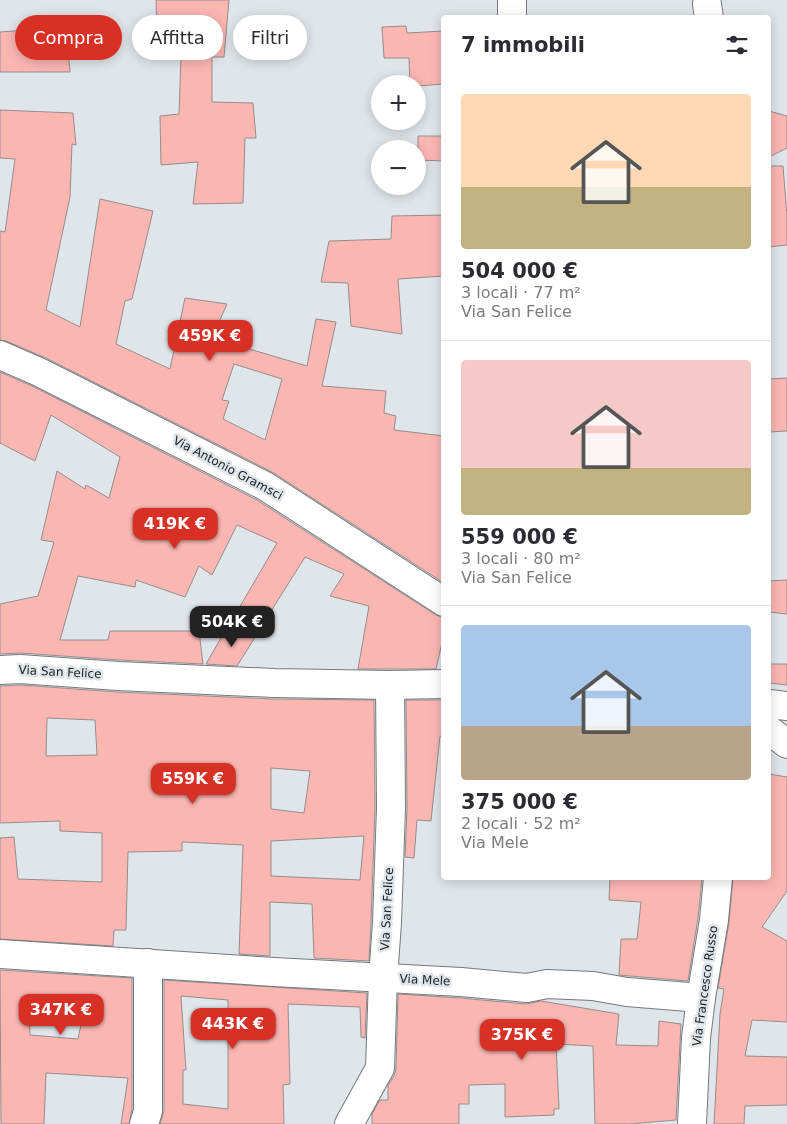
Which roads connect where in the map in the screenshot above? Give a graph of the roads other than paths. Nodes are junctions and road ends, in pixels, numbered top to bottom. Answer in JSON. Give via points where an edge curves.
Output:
{"nodes":[{"id":1,"x":512,"y":0,"type":"edge"},
{"id":2,"x":512,"y":15,"type":"edge"},
{"id":3,"x":0,"y":355,"type":"edge"},
{"id":4,"x":441,"y":600,"type":"edge"},
{"id":5,"x":0,"y":670,"type":"edge"},
{"id":6,"x":441,"y":684,"type":"edge"},
{"id":7,"x":390,"y":685,"type":"junction"},
{"id":8,"x":771,"y":704,"type":"edge"},
{"id":9,"x":787,"y":706,"type":"edge"},
{"id":10,"x":771,"y":732,"type":"edge"},
{"id":11,"x":787,"y":744,"type":"edge"},
{"id":12,"x":718,"y":880,"type":"edge"},
{"id":13,"x":0,"y":954,"type":"edge"},
{"id":14,"x":148,"y":963,"type":"junction"},
{"id":15,"x":383,"y":978,"type":"junction"},
{"id":16,"x":701,"y":998,"type":"junction"},
{"id":17,"x":144,"y":1124,"type":"edge"},
{"id":18,"x":349,"y":1124,"type":"edge"},
{"id":19,"x":692,"y":1124,"type":"edge"}],
"edges":[{"from":1,"to":2,"type":"street"},
{"from":3,"to":4,"type":"street","name":"Via Antonio Gramsci","via":[[265,486]]},
{"from":5,"to":7,"type":"street","name":"Via San Felice"},
{"from":6,"to":7,"type":"street","name":"Via San Felice"},
{"from":7,"to":15,"type":"street","name":"Via San Felice","via":[[391,808]]},
{"from":8,"to":9,"type":"street"},
{"from":10,"to":11,"type":"street"},
{"from":12,"to":16,"type":"street","name":"Via Francesco Russo"},
{"from":13,"to":14,"type":"street","name":"Via Mele"},
{"from":14,"to":15,"type":"street","name":"Via Mele"},
{"from":14,"to":17,"type":"street","via":[[148,1111]]},
{"from":15,"to":16,"type":"street","name":"Via Mele","via":[[527,988],[547,984],[593,986]]},
{"from":15,"to":18,"type":"street","name":"Via San Felice","via":[[380,1068]]},
{"from":16,"to":19,"type":"street","name":"Via Francesco Russo"}]}
